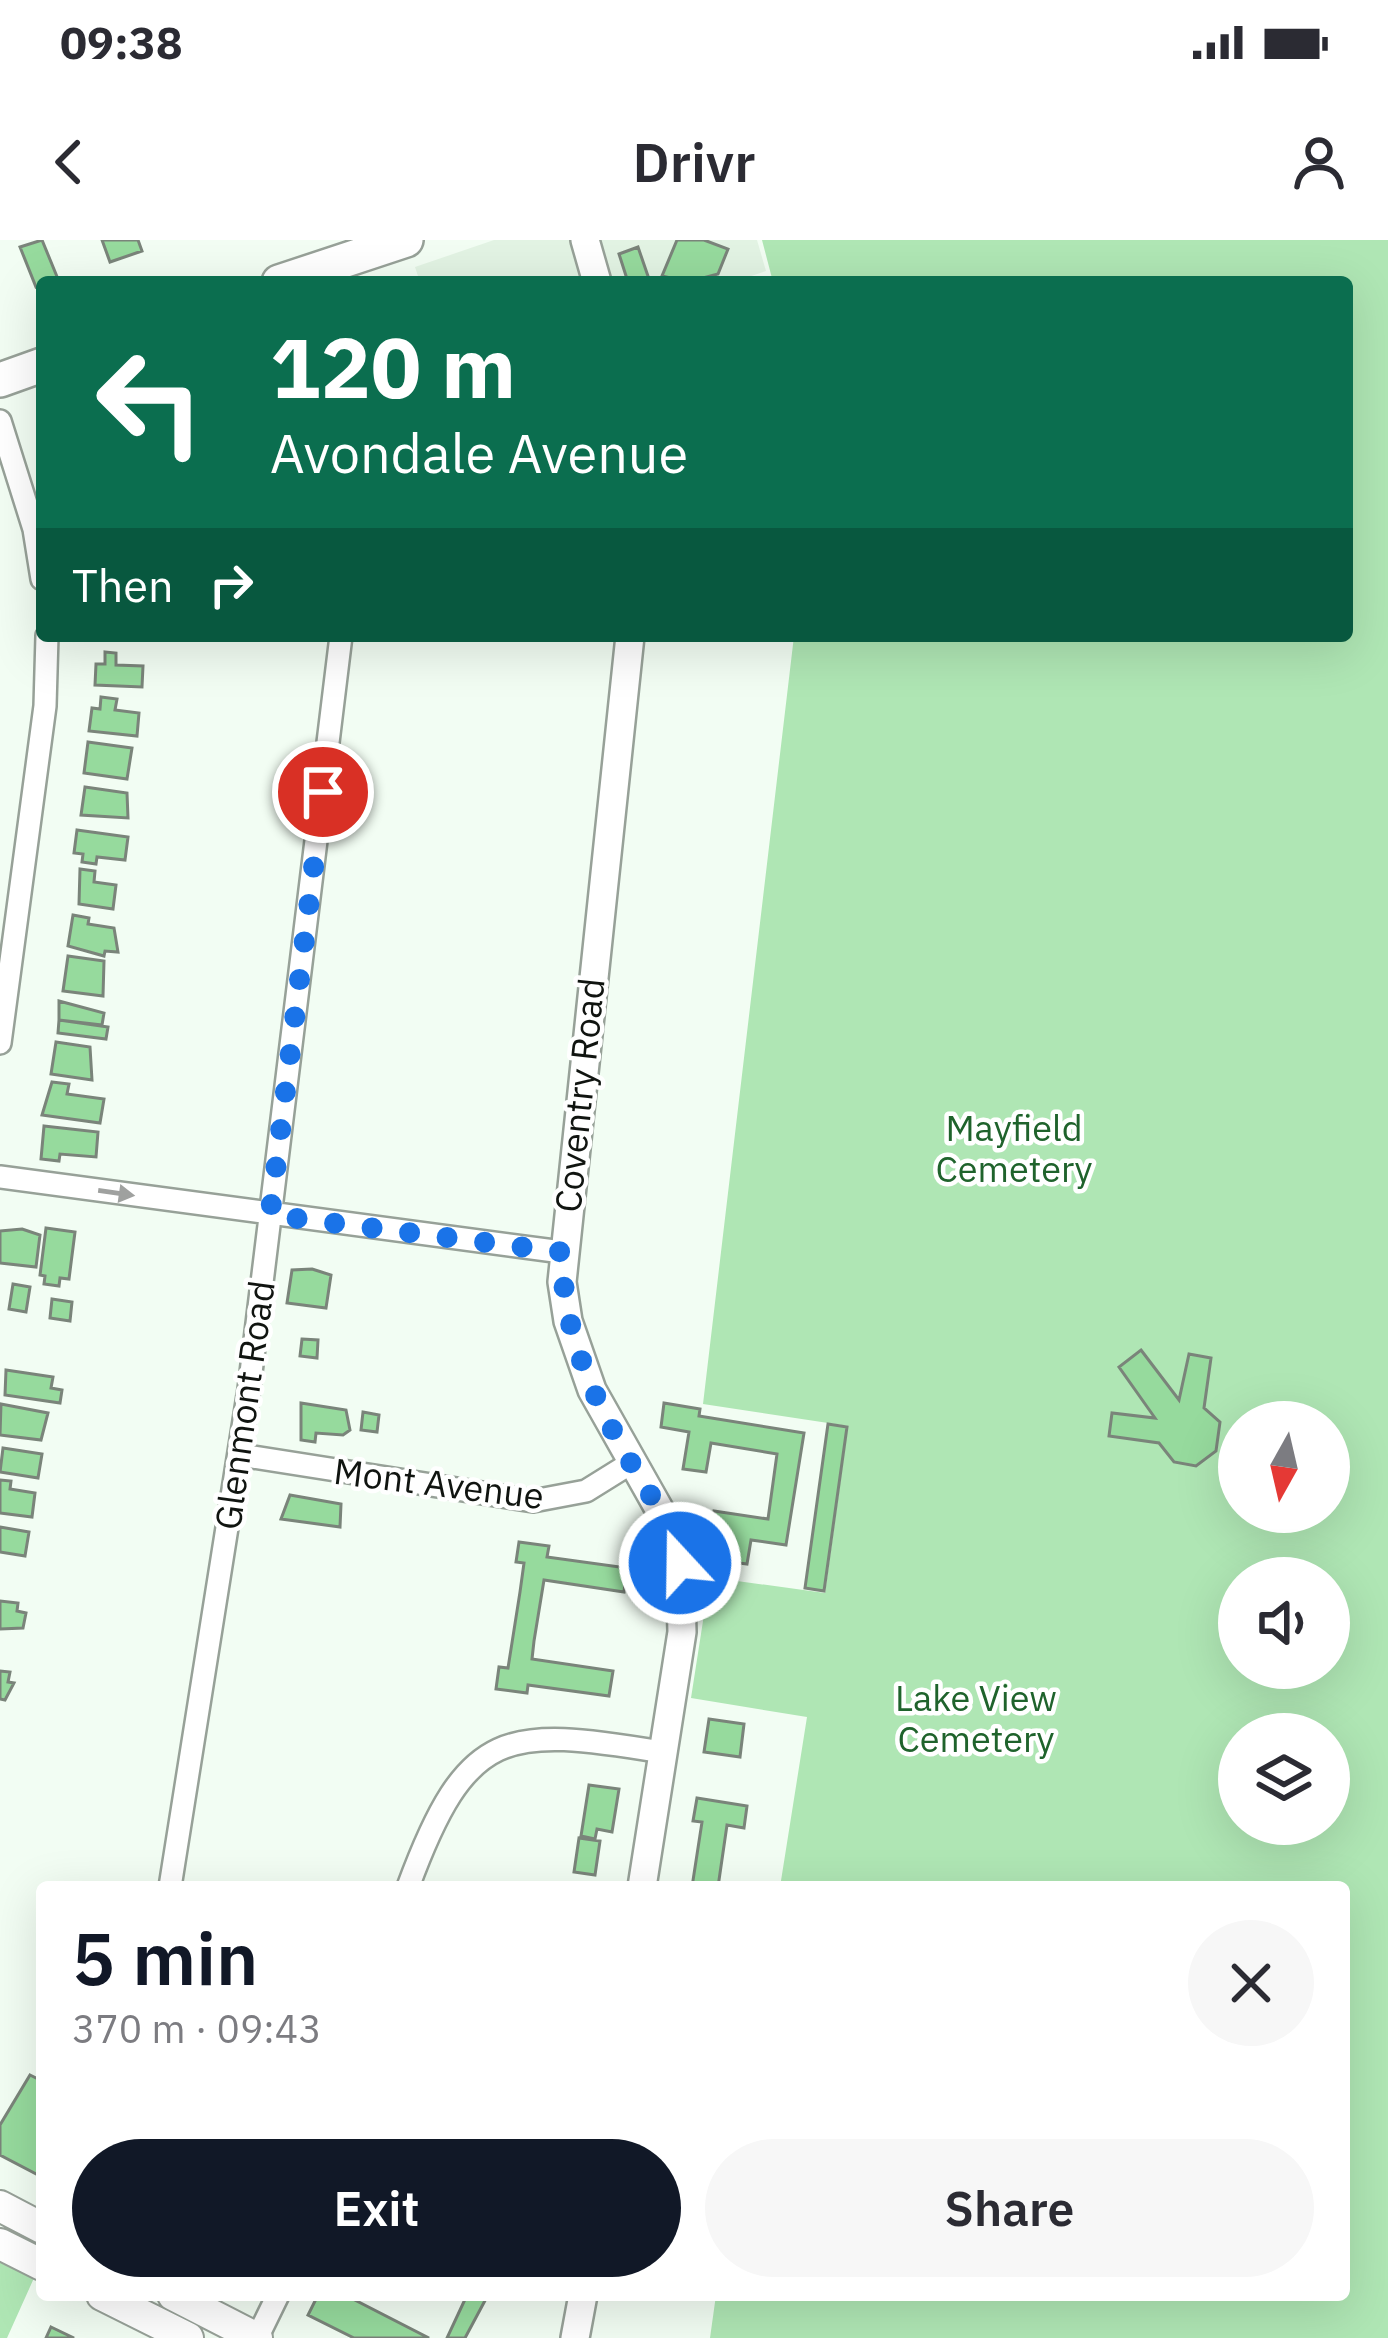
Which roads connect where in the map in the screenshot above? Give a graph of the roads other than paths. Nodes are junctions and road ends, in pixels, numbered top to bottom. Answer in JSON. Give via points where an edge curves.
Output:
{"nodes":[{"id":1,"x":406,"y":240,"type":"edge"},
{"id":2,"x":585,"y":240,"type":"edge"},
{"id":3,"x":297,"y":276,"type":"edge"},
{"id":4,"x":595,"y":276,"type":"edge"},
{"id":5,"x":36,"y":367,"type":"edge"},
{"id":6,"x":0,"y":380,"type":"edge"},
{"id":7,"x":0,"y":421,"type":"edge"},
{"id":8,"x":36,"y":542,"type":"edge"},
{"id":9,"x":47,"y":642,"type":"edge"},
{"id":10,"x":340,"y":642,"type":"edge"},
{"id":11,"x":629,"y":642,"type":"edge"},
{"id":12,"x":0,"y":1043,"type":"edge"},
{"id":13,"x":0,"y":1177,"type":"edge"},
{"id":14,"x":270,"y":1215,"type":"junction"},
{"id":15,"x":562,"y":1252,"type":"junction"},
{"id":16,"x":240,"y":1455,"type":"junction"},
{"id":17,"x":631,"y":1463,"type":"junction"},
{"id":18,"x":662,"y":1752,"type":"junction"},
{"id":19,"x":171,"y":1881,"type":"edge"},
{"id":20,"x":411,"y":1881,"type":"edge"},
{"id":21,"x":643,"y":1881,"type":"edge"},
{"id":22,"x":0,"y":2206,"type":"edge"},
{"id":23,"x":36,"y":2225,"type":"edge"},
{"id":24,"x":0,"y":2244,"type":"edge"},
{"id":25,"x":36,"y":2255,"type":"edge"},
{"id":26,"x":114,"y":2301,"type":"edge"},
{"id":27,"x":185,"y":2301,"type":"edge"},
{"id":28,"x":275,"y":2301,"type":"edge"},
{"id":29,"x":582,"y":2301,"type":"edge"},
{"id":30,"x":188,"y":2338,"type":"edge"},
{"id":31,"x":257,"y":2338,"type":"edge"},
{"id":32,"x":575,"y":2338,"type":"edge"}],
"edges":[{"from":1,"to":3,"type":"main road"},
{"from":2,"to":4,"type":"street"},
{"from":5,"to":6,"type":"main road"},
{"from":7,"to":8,"type":"street"},
{"from":9,"to":12,"type":"street"},
{"from":10,"to":14,"type":"street","name":"Glenmont Road"},
{"from":11,"to":15,"type":"street","name":"Coventry Road"},
{"from":13,"to":14,"type":"street","one_way":true},
{"from":14,"to":15,"type":"street"},
{"from":14,"to":16,"type":"street","name":"Glenmont Road"},
{"from":15,"to":17,"type":"street","name":"Coventry Road","via":[[578,1354]]},
{"from":16,"to":17,"type":"street","name":"Mont Avenue","via":[[533,1501],[586,1491]]},
{"from":16,"to":19,"type":"street","name":"Glenmont Road"},
{"from":17,"to":18,"type":"street","name":"Coventry Road","via":[[680,1563],[683,1623]]},
{"from":18,"to":20,"type":"street","via":[[556,1735],[483,1757],[442,1810]]},
{"from":18,"to":21,"type":"street","name":"Coventry Road"},
{"from":22,"to":23,"type":"main road"},
{"from":24,"to":25,"type":"main road"},
{"from":26,"to":30,"type":"main road"},
{"from":27,"to":31,"type":"main road"},
{"from":28,"to":31,"type":"street"},
{"from":29,"to":32,"type":"street"}]}
